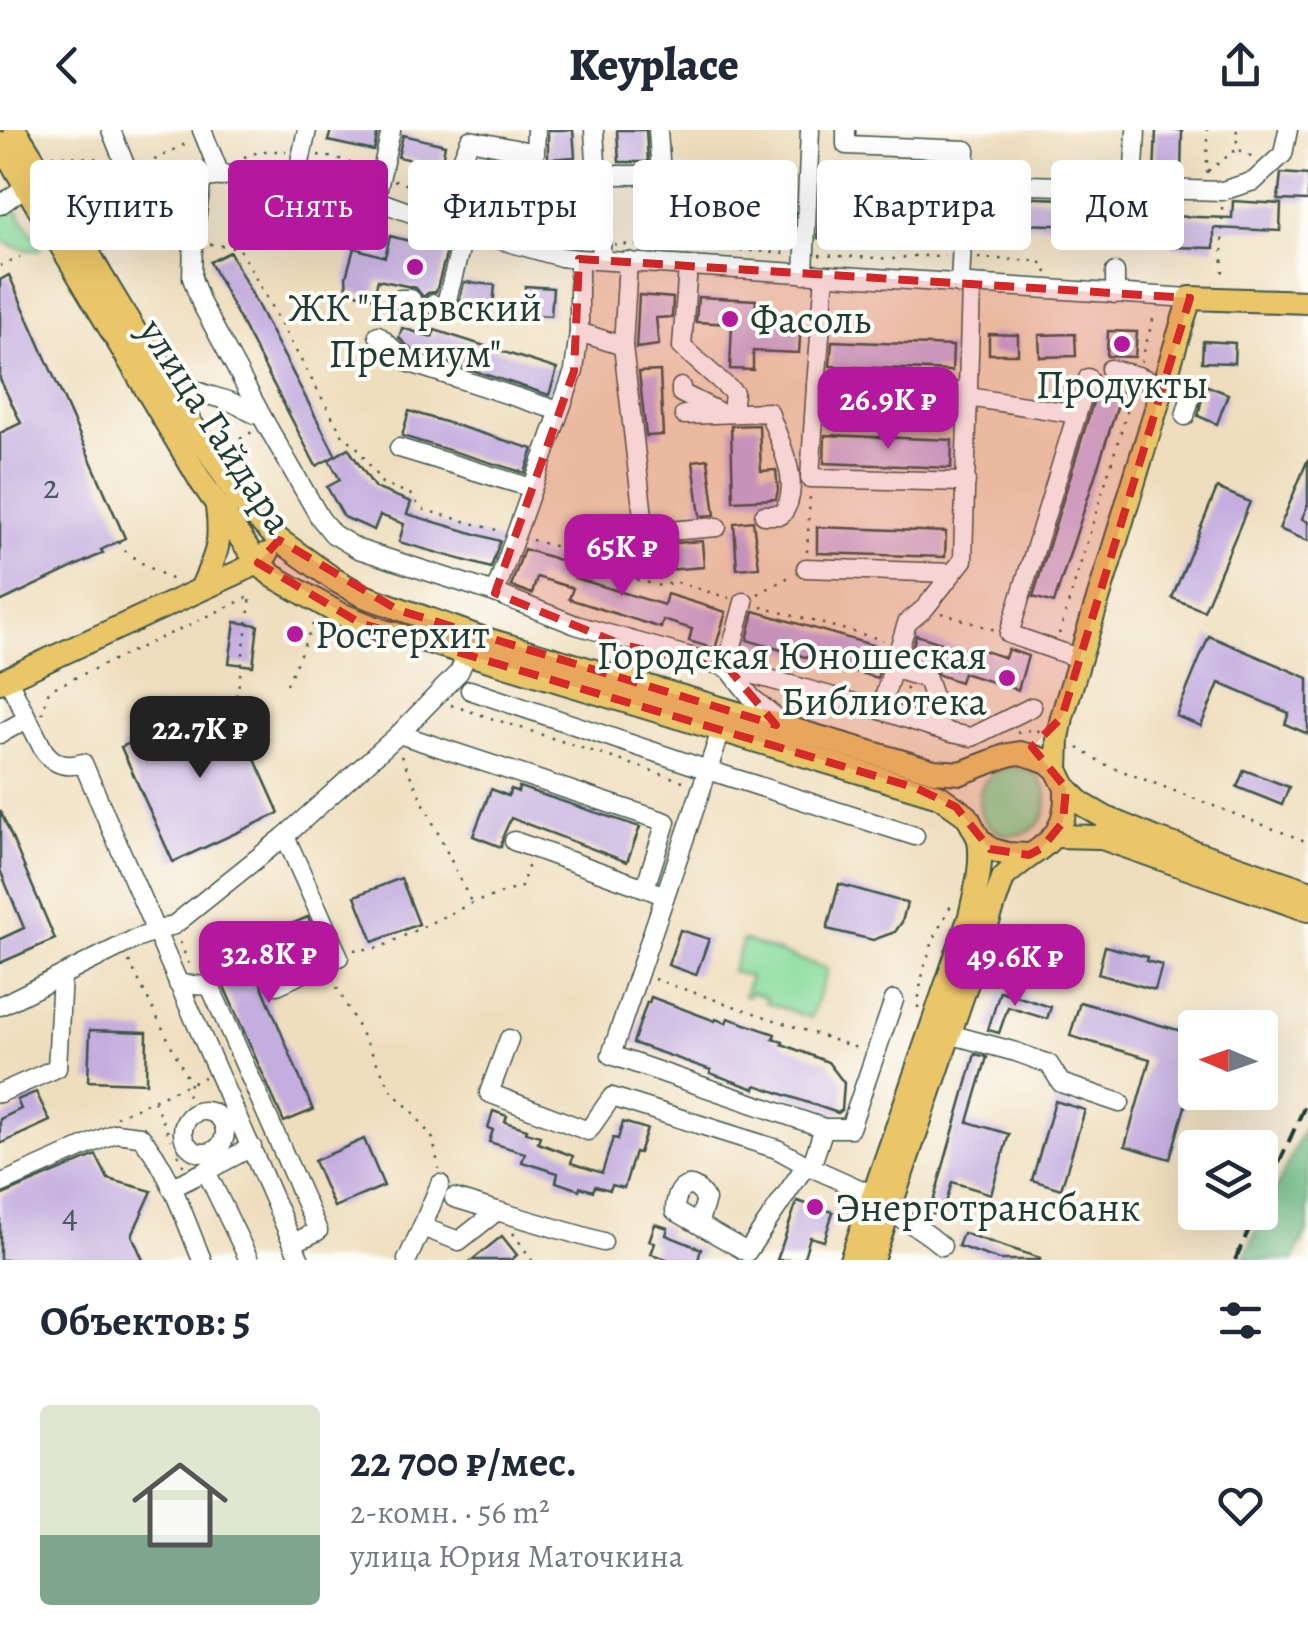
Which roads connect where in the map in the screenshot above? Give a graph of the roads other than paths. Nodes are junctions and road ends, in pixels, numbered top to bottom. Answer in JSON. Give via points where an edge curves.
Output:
{"nodes":[{"id":1,"x":14,"y":130,"type":"edge"},
{"id":2,"x":111,"y":130,"type":"edge"},
{"id":3,"x":202,"y":130,"type":"edge"},
{"id":4,"x":306,"y":130,"type":"edge"},
{"id":5,"x":536,"y":130,"type":"edge"},
{"id":6,"x":594,"y":130,"type":"edge"},
{"id":7,"x":658,"y":130,"type":"edge"},
{"id":8,"x":810,"y":130,"type":"edge"},
{"id":9,"x":846,"y":130,"type":"edge"},
{"id":10,"x":966,"y":130,"type":"edge"},
{"id":11,"x":1136,"y":130,"type":"edge"},
{"id":12,"x":1288,"y":130,"type":"edge"},
{"id":13,"x":390,"y":131,"type":"edge"},
{"id":14,"x":0,"y":142,"type":"edge"},
{"id":15,"x":966,"y":150,"type":"junction"},
{"id":16,"x":33,"y":160,"type":"edge"},
{"id":17,"x":123,"y":160,"type":"edge"},
{"id":18,"x":300,"y":160,"type":"edge"},
{"id":19,"x":383,"y":160,"type":"edge"},
{"id":20,"x":462,"y":160,"type":"edge"},
{"id":21,"x":966,"y":160,"type":"edge"},
{"id":22,"x":1134,"y":160,"type":"edge"},
{"id":23,"x":212,"y":174,"type":"junction"},
{"id":24,"x":228,"y":174,"type":"edge"},
{"id":25,"x":208,"y":175,"type":"edge"},
{"id":26,"x":613,"y":175,"type":"edge"},
{"id":27,"x":25,"y":188,"type":"junction"},
{"id":28,"x":1184,"y":189,"type":"edge"},
{"id":29,"x":0,"y":206,"type":"edge"},
{"id":30,"x":89,"y":250,"type":"edge"},
{"id":31,"x":453,"y":250,"type":"edge"},
{"id":32,"x":542,"y":250,"type":"edge"},
{"id":33,"x":966,"y":250,"type":"edge"},
{"id":34,"x":579,"y":260,"type":"junction"},
{"id":35,"x":602,"y":260,"type":"junction"},
{"id":36,"x":628,"y":261,"type":"junction"},
{"id":37,"x":688,"y":266,"type":"junction"},
{"id":38,"x":1115,"y":272,"type":"dead end"},
{"id":39,"x":804,"y":274,"type":"junction"},
{"id":40,"x":825,"y":275,"type":"junction"},
{"id":41,"x":966,"y":285,"type":"junction"},
{"id":42,"x":1115,"y":294,"type":"junction"},
{"id":43,"x":1190,"y":298,"type":"junction"},
{"id":44,"x":1308,"y":302,"type":"edge"},
{"id":45,"x":433,"y":304,"type":"dead end"},
{"id":46,"x":578,"y":332,"type":"junction"},
{"id":47,"x":378,"y":335,"type":"dead end"},
{"id":48,"x":623,"y":346,"type":"junction"},
{"id":49,"x":148,"y":353,"type":"junction"},
{"id":50,"x":1110,"y":369,"type":"dead end"},
{"id":51,"x":1088,"y":378,"type":"dead end"},
{"id":52,"x":1164,"y":384,"type":"junction"},
{"id":53,"x":816,"y":386,"type":"junction"},
{"id":54,"x":681,"y":387,"type":"dead end"},
{"id":55,"x":968,"y":394,"type":"junction"},
{"id":56,"x":559,"y":412,"type":"junction"},
{"id":57,"x":727,"y":414,"type":"junction"},
{"id":58,"x":1077,"y":414,"type":"junction"},
{"id":59,"x":684,"y":415,"type":"dead end"},
{"id":60,"x":1185,"y":416,"type":"dead end"},
{"id":61,"x":264,"y":420,"type":"junction"},
{"id":62,"x":399,"y":448,"type":"dead end"},
{"id":63,"x":966,"y":482,"type":"junction"},
{"id":64,"x":532,"y":488,"type":"junction"},
{"id":65,"x":217,"y":506,"type":"junction"},
{"id":66,"x":764,"y":514,"type":"dead end"},
{"id":67,"x":717,"y":527,"type":"dead end"},
{"id":68,"x":279,"y":540,"type":"junction"},
{"id":69,"x":258,"y":563,"type":"junction"},
{"id":70,"x":806,"y":568,"type":"road end"},
{"id":71,"x":952,"y":573,"type":"junction"},
{"id":72,"x":200,"y":589,"type":"junction"},
{"id":73,"x":495,"y":593,"type":"junction"},
{"id":74,"x":744,"y":602,"type":"road end"},
{"id":75,"x":467,"y":654,"type":"junction"},
{"id":76,"x":1081,"y":659,"type":"junction"},
{"id":77,"x":727,"y":669,"type":"junction"},
{"id":78,"x":895,"y":669,"type":"junction"},
{"id":79,"x":4,"y":680,"type":"edge"},
{"id":80,"x":470,"y":690,"type":"dead end"},
{"id":81,"x":1032,"y":707,"type":"dead end"},
{"id":82,"x":880,"y":710,"type":"junction"},
{"id":83,"x":1062,"y":717,"type":"junction"},
{"id":84,"x":33,"y":722,"type":"junction"},
{"id":85,"x":929,"y":726,"type":"junction"},
{"id":86,"x":791,"y":730,"type":"junction"},
{"id":87,"x":721,"y":732,"type":"junction"},
{"id":88,"x":0,"y":734,"type":"edge"},
{"id":89,"x":408,"y":736,"type":"junction"},
{"id":90,"x":1020,"y":753,"type":"junction"},
{"id":91,"x":985,"y":766,"type":"junction"},
{"id":92,"x":705,"y":778,"type":"junction"},
{"id":93,"x":1061,"y":779,"type":"junction"},
{"id":94,"x":967,"y":816,"type":"junction"},
{"id":95,"x":286,"y":836,"type":"junction"},
{"id":96,"x":915,"y":836,"type":"dead end"},
{"id":97,"x":1055,"y":836,"type":"junction"},
{"id":98,"x":979,"y":838,"type":"junction"},
{"id":99,"x":514,"y":841,"type":"dead end"},
{"id":100,"x":1030,"y":855,"type":"junction"},
{"id":101,"x":645,"y":888,"type":"junction"},
{"id":102,"x":1308,"y":891,"type":"edge"},
{"id":103,"x":665,"y":896,"type":"junction"},
{"id":104,"x":1308,"y":910,"type":"edge"},
{"id":105,"x":154,"y":931,"type":"junction"},
{"id":106,"x":980,"y":946,"type":"junction"},
{"id":107,"x":1015,"y":957,"type":"dead end"},
{"id":108,"x":62,"y":975,"type":"junction"},
{"id":109,"x":178,"y":984,"type":"junction"},
{"id":110,"x":277,"y":984,"type":"dead end"},
{"id":111,"x":894,"y":1000,"type":"dead end"},
{"id":112,"x":0,"y":1006,"type":"edge"},
{"id":113,"x":950,"y":1034,"type":"junction"},
{"id":114,"x":509,"y":1039,"type":"dead end"},
{"id":115,"x":0,"y":1093,"type":"edge"},
{"id":116,"x":1120,"y":1103,"type":"dead end"},
{"id":117,"x":824,"y":1128,"type":"junction"},
{"id":118,"x":252,"y":1147,"type":"junction"},
{"id":119,"x":808,"y":1166,"type":"junction"},
{"id":120,"x":206,"y":1171,"type":"junction"},
{"id":121,"x":0,"y":1184,"type":"edge"},
{"id":122,"x":171,"y":1188,"type":"junction"},
{"id":123,"x":881,"y":1204,"type":"junction"},
{"id":124,"x":497,"y":1211,"type":"junction"},
{"id":125,"x":698,"y":1224,"type":"dead end"},
{"id":126,"x":422,"y":1227,"type":"junction"},
{"id":127,"x":604,"y":1242,"type":"dead end"},
{"id":128,"x":942,"y":1246,"type":"dead end"},
{"id":129,"x":296,"y":1251,"type":"edge"},
{"id":130,"x":202,"y":1260,"type":"edge"},
{"id":131,"x":249,"y":1260,"type":"edge"},
{"id":132,"x":408,"y":1260,"type":"edge"},
{"id":133,"x":851,"y":1260,"type":"edge"},
{"id":134,"x":872,"y":1260,"type":"edge"}],
"edges":[{"from":1,"to":16,"type":"main road","name":"улица Гайдара"},
{"from":2,"to":17,"type":"street"},
{"from":3,"to":23,"type":"street"},
{"from":4,"to":18,"type":"street"},
{"from":5,"to":20,"type":"street","via":[[535,153],[470,140]]},
{"from":6,"to":35,"type":"street"},
{"from":7,"to":26,"type":"street","via":[[661,175]]},
{"from":8,"to":39,"type":"street"},
{"from":9,"to":15,"type":"street","via":[[846,145]]},
{"from":10,"to":15,"type":"street"},
{"from":11,"to":22,"type":"street"},
{"from":12,"to":28,"type":"street","via":[[1283,154],[1254,181],[1222,190]]},
{"from":13,"to":19,"type":"street"},
{"from":14,"to":27,"type":"main road","name":"улица Гайдара"},
{"from":15,"to":21,"type":"street"},
{"from":23,"to":24,"type":"street"},
{"from":23,"to":25,"type":"street"},
{"from":23,"to":61,"type":"street","via":[[193,242],[192,278]]},
{"from":27,"to":29,"type":"street"},
{"from":27,"to":65,"type":"main road","name":"улица Гайдара"},
{"from":30,"to":49,"type":"main road","name":"улица Гайдара"},
{"from":31,"to":45,"type":"street","via":[[444,311]]},
{"from":32,"to":34,"type":"street"},
{"from":33,"to":41,"type":"street"},
{"from":34,"to":35,"type":"street"},
{"from":34,"to":46,"type":"street"},
{"from":35,"to":36,"type":"street"},
{"from":36,"to":37,"type":"street"},
{"from":36,"to":48,"type":"street"},
{"from":37,"to":39,"type":"street"},
{"from":37,"to":57,"type":"street","via":[[682,347],[734,393]]},
{"from":38,"to":42,"type":"street"},
{"from":39,"to":40,"type":"street"},
{"from":40,"to":41,"type":"street"},
{"from":40,"to":53,"type":"street"},
{"from":41,"to":42,"type":"street"},
{"from":41,"to":55,"type":"street"},
{"from":42,"to":43,"type":"street"},
{"from":43,"to":44,"type":"main road"},
{"from":43,"to":52,"type":"main road"},
{"from":46,"to":48,"type":"street"},
{"from":46,"to":56,"type":"street","via":[[574,371]]},
{"from":47,"to":56,"type":"street","via":[[408,362]]},
{"from":48,"to":67,"type":"street","via":[[645,533]]},
{"from":49,"to":61,"type":"street","via":[[198,392]]},
{"from":49,"to":68,"type":"main road","name":"улица Гайдара","via":[[242,503]]},
{"from":50,"to":52,"type":"street"},
{"from":51,"to":58,"type":"street"},
{"from":52,"to":60,"type":"street","via":[[1192,392]]},
{"from":52,"to":76,"type":"main road"},
{"from":53,"to":55,"type":"street"},
{"from":53,"to":63,"type":"street","via":[[810,478]]},
{"from":54,"to":57,"type":"street"},
{"from":55,"to":58,"type":"street"},
{"from":55,"to":63,"type":"street"},
{"from":56,"to":64,"type":"street"},
{"from":57,"to":59,"type":"street"},
{"from":57,"to":66,"type":"street","via":[[769,412],[791,476],[790,505],[781,515]]},
{"from":58,"to":76,"type":"street","via":[[1005,642]]},
{"from":61,"to":73,"type":"street","via":[[333,534],[358,549]]},
{"from":62,"to":64,"type":"street"},
{"from":63,"to":71,"type":"street","via":[[963,560]]},
{"from":64,"to":73,"type":"street"},
{"from":65,"to":69,"type":"main road","name":"улица Гайдара"},
{"from":65,"to":72,"type":"main road","via":[[218,548]]},
{"from":68,"to":69,"type":"main road"},
{"from":68,"to":86,"type":"main road","name":"улица Гайдара","via":[[335,580],[398,610]]},
{"from":69,"to":72,"type":"main road"},
{"from":69,"to":75,"type":"main road","name":"улица Гайдара","via":[[360,623]]},
{"from":70,"to":71,"type":"street"},
{"from":71,"to":78,"type":"street","via":[[907,622]]},
{"from":72,"to":79,"type":"main road"},
{"from":73,"to":77,"type":"street","via":[[576,626]]},
{"from":74,"to":77,"type":"street"},
{"from":75,"to":87,"type":"main road","name":"улица Гайдара"},
{"from":75,"to":89,"type":"street"},
{"from":76,"to":83,"type":"main road"},
{"from":77,"to":82,"type":"street"},
{"from":77,"to":86,"type":"street"},
{"from":78,"to":82,"type":"street"},
{"from":78,"to":85,"type":"street","via":[[927,680],[937,708]]},
{"from":79,"to":84,"type":"street"},
{"from":80,"to":92,"type":"street"},
{"from":81,"to":85,"type":"street","via":[[972,737]]},
{"from":82,"to":85,"type":"street"},
{"from":83,"to":90,"type":"main road"},
{"from":83,"to":93,"type":"main road"},
{"from":84,"to":88,"type":"street"},
{"from":84,"to":105,"type":"street","via":[[52,762],[83,763]]},
{"from":86,"to":91,"type":"main road","name":"улица Гайдара","via":[[934,771]]},
{"from":87,"to":92,"type":"street"},
{"from":87,"to":94,"type":"main road","name":"улица Гайдара","via":[[916,788]]},
{"from":89,"to":95,"type":"street"},
{"from":89,"to":101,"type":"street","via":[[666,822]]},
{"from":90,"to":91,"type":"main road","name":"улица Гайдара"},
{"from":90,"to":93,"type":"main road","via":[[1048,762]]},
{"from":91,"to":94,"type":"main road","via":[[966,796]]},
{"from":92,"to":96,"type":"street"},
{"from":92,"to":103,"type":"street"},
{"from":93,"to":97,"type":"main road","via":[[1067,809]]},
{"from":93,"to":102,"type":"main road","via":[[1082,804],[1106,818]]},
{"from":94,"to":98,"type":"main road"},
{"from":95,"to":105,"type":"street","via":[[174,924]]},
{"from":95,"to":110,"type":"street","via":[[339,957]]},
{"from":97,"to":100,"type":"main road"},
{"from":97,"to":104,"type":"main road","via":[[1099,837]]},
{"from":98,"to":100,"type":"main road","via":[[990,848]]},
{"from":98,"to":123,"type":"main road","via":[[982,856],[970,916]]},
{"from":99,"to":101,"type":"street"},
{"from":100,"to":106,"type":"main road","via":[[1003,878]]},
{"from":101,"to":103,"type":"street"},
{"from":103,"to":117,"type":"street","via":[[611,1055]]},
{"from":105,"to":108,"type":"street"},
{"from":105,"to":109,"type":"street"},
{"from":106,"to":107,"type":"street"},
{"from":106,"to":113,"type":"main road"},
{"from":108,"to":112,"type":"street"},
{"from":108,"to":115,"type":"street","via":[[58,1068]]},
{"from":109,"to":118,"type":"street","via":[[229,1116]]},
{"from":109,"to":129,"type":"street","via":[[210,986],[241,1056],[318,1231]]},
{"from":111,"to":117,"type":"street","via":[[850,1128]]},
{"from":113,"to":116,"type":"street","via":[[1050,1064],[1061,1083]]},
{"from":113,"to":123,"type":"main road"},
{"from":114,"to":119,"type":"street","via":[[489,1093],[588,1131],[612,1097],[778,1149]]},
{"from":117,"to":119,"type":"street"},
{"from":118,"to":120,"type":"street"},
{"from":118,"to":129,"type":"street"},
{"from":119,"to":123,"type":"street"},
{"from":119,"to":125,"type":"street","via":[[747,1252]]},
{"from":120,"to":122,"type":"street"},
{"from":120,"to":131,"type":"street"},
{"from":121,"to":122,"type":"street","via":[[116,1133],[140,1136]]},
{"from":122,"to":130,"type":"street"},
{"from":123,"to":128,"type":"street"},
{"from":123,"to":133,"type":"main road"},
{"from":123,"to":134,"type":"main road"},
{"from":124,"to":126,"type":"street","via":[[458,1241]]},
{"from":124,"to":126,"type":"street","via":[[446,1187]]},
{"from":124,"to":127,"type":"street"},
{"from":126,"to":132,"type":"street"}]}
